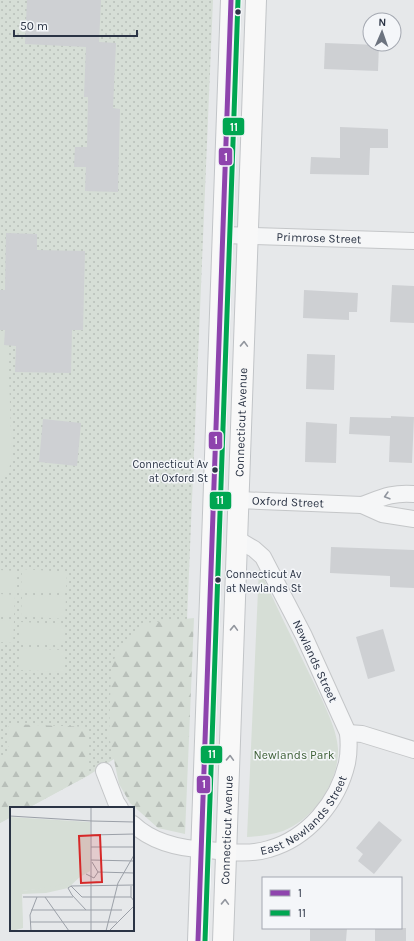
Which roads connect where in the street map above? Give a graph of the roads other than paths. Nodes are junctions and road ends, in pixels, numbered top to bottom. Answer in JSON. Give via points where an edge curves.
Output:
{"nodes":[{"id":1,"x":231,"y":0,"type":"edge"},
{"id":2,"x":256,"y":0,"type":"edge"},
{"id":3,"x":223,"y":235,"type":"junction"},
{"id":4,"x":248,"y":236,"type":"junction"},
{"id":5,"x":414,"y":241,"type":"edge"},
{"id":6,"x":414,"y":494,"type":"edge"},
{"id":7,"x":214,"y":499,"type":"junction"},
{"id":8,"x":239,"y":500,"type":"junction"},
{"id":9,"x":362,"y":505,"type":"junction"},
{"id":10,"x":414,"y":519,"type":"edge"},
{"id":11,"x":237,"y":539,"type":"junction"},
{"id":12,"x":348,"y":733,"type":"junction"},
{"id":13,"x":414,"y":750,"type":"edge"},
{"id":14,"x":104,"y":771,"type":"dead end"},
{"id":15,"x":119,"y":807,"type":"edge"},
{"id":16,"x":134,"y":825,"type":"edge"},
{"id":17,"x":215,"y":851,"type":"junction"},
{"id":18,"x":198,"y":941,"type":"edge"},
{"id":19,"x":223,"y":941,"type":"edge"}],
"edges":[{"from":1,"to":3,"type":"main road","name":"Connecticut Avenue"},
{"from":2,"to":4,"type":"main road","name":"Connecticut Avenue"},
{"from":3,"to":4,"type":"street","name":"Primrose Street"},
{"from":3,"to":7,"type":"main road","name":"Connecticut Avenue"},
{"from":4,"to":5,"type":"street","name":"Primrose Street"},
{"from":8,"to":4,"type":"main road","name":"Connecticut Avenue","one_way":true},
{"from":6,"to":9,"type":"street","name":"Oxford Street","one_way":true,"via":[[388,495]]},
{"from":7,"to":8,"type":"street","name":"Oxford Street"},
{"from":7,"to":17,"type":"main road","name":"Connecticut Avenue"},
{"from":8,"to":9,"type":"street","name":"Oxford Street"},
{"from":8,"to":11,"type":"main road","name":"Connecticut Avenue"},
{"from":9,"to":10,"type":"street","name":"Oxford Street","via":[[382,514]]},
{"from":11,"to":12,"type":"street","name":"Newlands Street","via":[[254,549],[267,563],[304,636]]},
{"from":17,"to":11,"type":"main road","name":"Connecticut Avenue","one_way":true},
{"from":12,"to":13,"type":"street","via":[[362,734]]},
{"from":12,"to":17,"type":"street","name":"East Newlands Street","via":[[349,749],[343,777],[334,795],[311,826],[289,841],[268,850]]},
{"from":14,"to":15,"type":"street"},
{"from":16,"to":17,"type":"street","name":"East Newlands Street","via":[[163,842],[184,848]]},
{"from":17,"to":18,"type":"main road","name":"Connecticut Avenue"},
{"from":19,"to":17,"type":"main road","name":"Connecticut Avenue","one_way":true}]}
